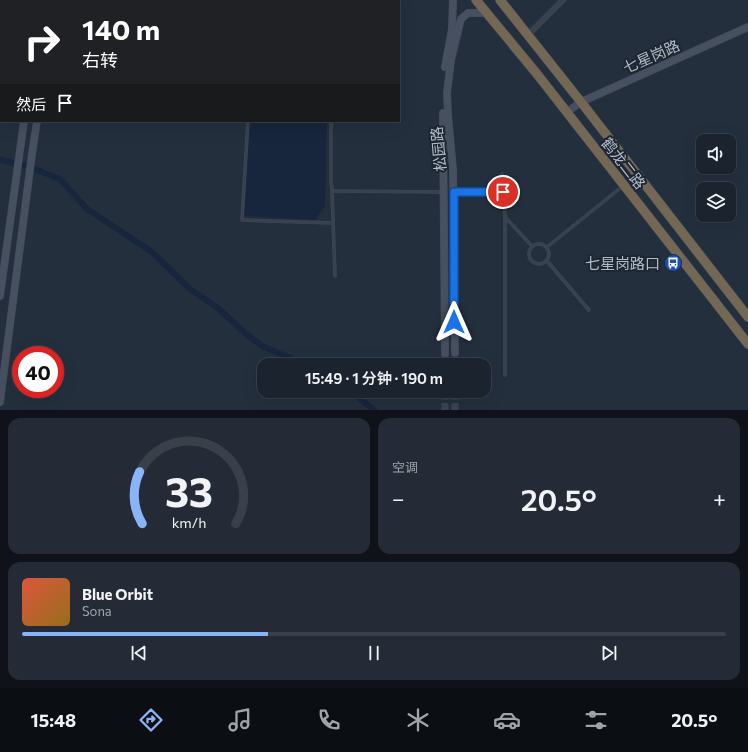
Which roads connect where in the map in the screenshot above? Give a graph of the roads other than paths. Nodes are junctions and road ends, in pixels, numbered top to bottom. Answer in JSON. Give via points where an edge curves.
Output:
{"nodes":[{"id":1,"x":453,"y":0,"type":"edge"},
{"id":2,"x":476,"y":0,"type":"edge"},
{"id":3,"x":500,"y":0,"type":"edge"},
{"id":4,"x":562,"y":0,"type":"edge"},
{"id":5,"x":486,"y":13,"type":"junction"},
{"id":6,"x":748,"y":27,"type":"edge"},
{"id":7,"x":528,"y":34,"type":"junction"},
{"id":8,"x":581,"y":102,"type":"junction"},
{"id":9,"x":567,"y":112,"type":"junction"},
{"id":10,"x":24,"y":122,"type":"edge"},
{"id":11,"x":37,"y":122,"type":"edge"},
{"id":12,"x":248,"y":122,"type":"edge"},
{"id":13,"x":331,"y":122,"type":"edge"},
{"id":14,"x":502,"y":174,"type":"dead end"},
{"id":15,"x":623,"y":185,"type":"junction"},
{"id":16,"x":332,"y":191,"type":"junction"},
{"id":17,"x":445,"y":192,"type":"junction"},
{"id":18,"x":454,"y":192,"type":"junction"},
{"id":19,"x":503,"y":192,"type":"junction"},
{"id":20,"x":505,"y":216,"type":"junction"},
{"id":21,"x":332,"y":223,"type":"junction"},
{"id":22,"x":532,"y":246,"type":"junction"},
{"id":23,"x":547,"y":247,"type":"junction"},
{"id":24,"x":547,"y":260,"type":"junction"},
{"id":25,"x":335,"y":276,"type":"dead end"},
{"id":26,"x":0,"y":296,"type":"edge"},
{"id":27,"x":589,"y":310,"type":"dead end"},
{"id":28,"x":748,"y":318,"type":"edge"},
{"id":29,"x":748,"y":344,"type":"edge"},
{"id":30,"x":455,"y":353,"type":"tunnel mouth"},
{"id":31,"x":445,"y":354,"type":"tunnel mouth"},
{"id":32,"x":505,"y":375,"type":"dead end"},
{"id":33,"x":0,"y":402,"type":"edge"}],
"edges":[{"from":1,"to":17,"type":"street","name":"松园路","via":[[452,29],[443,90]]},
{"from":2,"to":5,"type":"highway","name":"鹤龙二路"},
{"from":3,"to":7,"type":"highway","name":"鹤龙二路"},
{"from":4,"to":7,"type":"street"},
{"from":5,"to":9,"type":"highway","name":"鹤龙二路"},
{"from":5,"to":18,"type":"street","name":"松园路","via":[[468,12],[461,19],[450,70],[447,105]]},
{"from":6,"to":8,"type":"street","name":"七星岗路"},
{"from":7,"to":8,"type":"highway","name":"鹤龙二路"},
{"from":8,"to":9,"type":"street","name":"七星岗路"},
{"from":8,"to":28,"type":"highway","name":"鹤龙二路"},
{"from":9,"to":15,"type":"highway","name":"鹤龙二路"},
{"from":10,"to":26,"type":"street"},
{"from":11,"to":33,"type":"street"},
{"from":12,"to":21,"type":"lane","via":[[242,220]]},
{"from":13,"to":16,"type":"lane"},
{"from":14,"to":19,"type":"lane"},
{"from":15,"to":23,"type":"lane"},
{"from":15,"to":29,"type":"highway","name":"鹤龙二路"},
{"from":16,"to":17,"type":"lane"},
{"from":16,"to":21,"type":"lane"},
{"from":17,"to":31,"type":"street","name":"松园路"},
{"from":18,"to":19,"type":"lane"},
{"from":18,"to":30,"type":"street","name":"松园路"},
{"from":19,"to":20,"type":"lane"},
{"from":20,"to":22,"type":"lane"},
{"from":20,"to":32,"type":"lane"},
{"from":21,"to":25,"type":"lane"},
{"from":22,"to":23,"type":"lane","via":[[538,243]]},
{"from":22,"to":24,"type":"lane","via":[[528,255],[531,261],[541,264]]},
{"from":23,"to":24,"type":"lane"},
{"from":24,"to":27,"type":"lane"}]}
